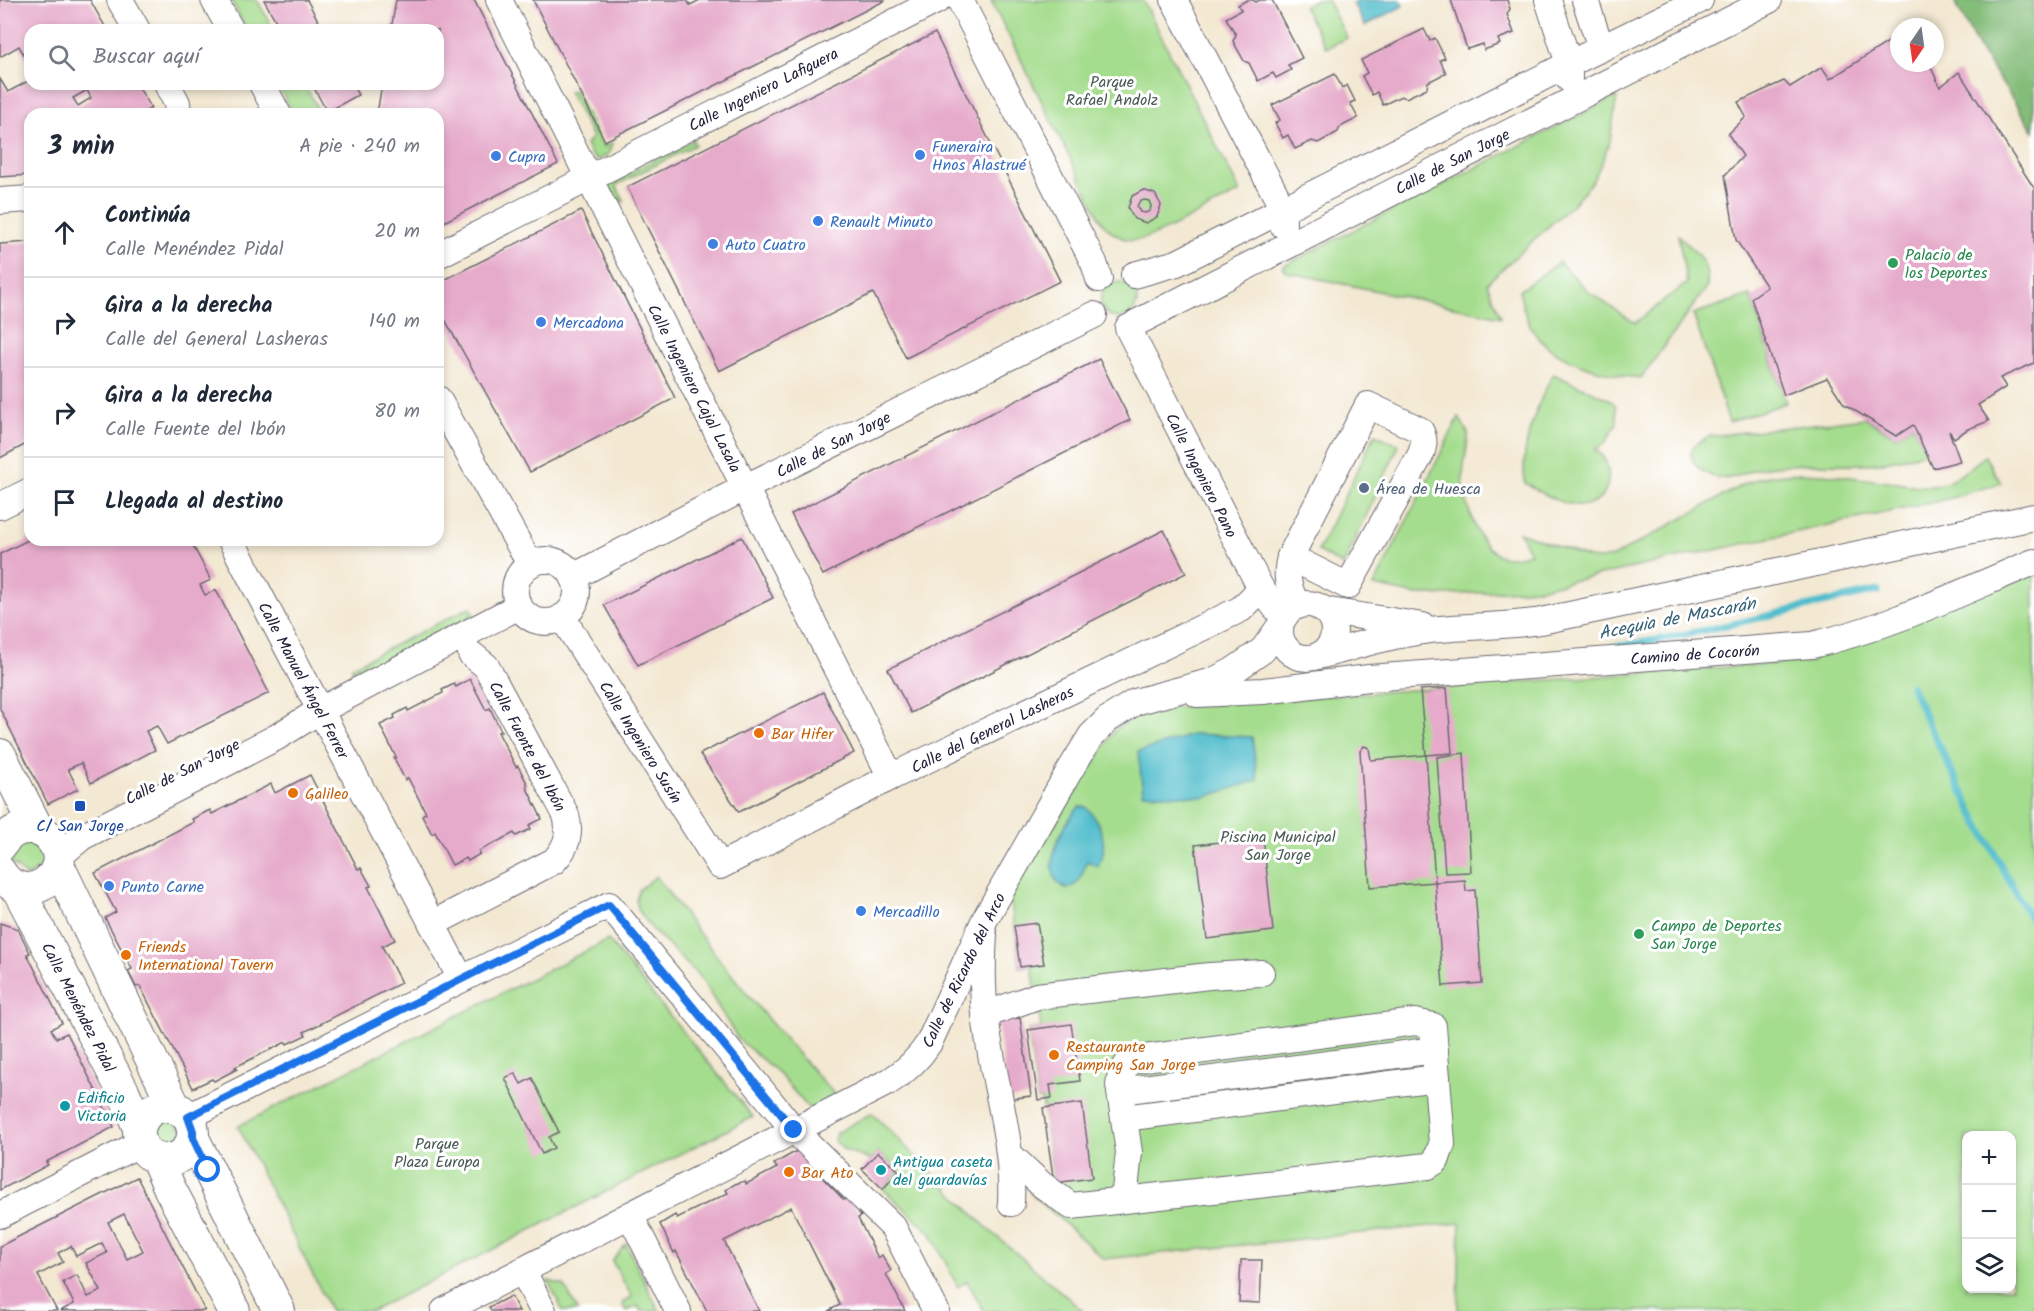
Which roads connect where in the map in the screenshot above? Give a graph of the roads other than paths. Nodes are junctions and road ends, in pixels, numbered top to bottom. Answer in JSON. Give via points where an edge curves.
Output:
{"nodes":[{"id":1,"x":120,"y":0,"type":"edge"},
{"id":2,"x":214,"y":0,"type":"edge"},
{"id":3,"x":499,"y":0,"type":"edge"},
{"id":4,"x":938,"y":0,"type":"edge"},
{"id":5,"x":960,"y":0,"type":"edge"},
{"id":6,"x":1174,"y":0,"type":"edge"},
{"id":7,"x":1548,"y":0,"type":"edge"},
{"id":8,"x":1585,"y":0,"type":"edge"},
{"id":9,"x":1700,"y":0,"type":"edge"},
{"id":10,"x":1769,"y":0,"type":"edge"},
{"id":11,"x":134,"y":24,"type":"edge"},
{"id":12,"x":228,"y":24,"type":"edge"},
{"id":13,"x":1601,"y":48,"type":"junction"},
{"id":14,"x":1569,"y":64,"type":"junction"},
{"id":15,"x":170,"y":90,"type":"edge"},
{"id":16,"x":264,"y":90,"type":"edge"},
{"id":17,"x":177,"y":108,"type":"edge"},
{"id":18,"x":275,"y":108,"type":"edge"},
{"id":19,"x":1549,"y":112,"type":"junction"},
{"id":20,"x":588,"y":178,"type":"junction"},
{"id":21,"x":24,"y":199,"type":"edge"},
{"id":22,"x":0,"y":201,"type":"edge"},
{"id":23,"x":1283,"y":209,"type":"junction"},
{"id":24,"x":444,"y":252,"type":"edge"},
{"id":25,"x":1263,"y":258,"type":"junction"},
{"id":26,"x":1134,"y":275,"type":"junction"},
{"id":27,"x":1099,"y":279,"type":"junction"},
{"id":28,"x":1094,"y":315,"type":"junction"},
{"id":29,"x":1132,"y":326,"type":"junction"},
{"id":30,"x":444,"y":410,"type":"edge"},
{"id":31,"x":746,"y":487,"type":"junction"},
{"id":32,"x":24,"y":494,"type":"edge"},
{"id":33,"x":0,"y":506,"type":"edge"},
{"id":34,"x":2034,"y":517,"type":"edge"},
{"id":35,"x":234,"y":546,"type":"edge"},
{"id":36,"x":1290,"y":557,"type":"junction"},
{"id":37,"x":2034,"y":562,"type":"edge"},
{"id":38,"x":530,"y":564,"type":"junction"},
{"id":39,"x":573,"y":577,"type":"junction"},
{"id":40,"x":1348,"y":586,"type":"junction"},
{"id":41,"x":1261,"y":589,"type":"junction"},
{"id":42,"x":519,"y":606,"type":"junction"},
{"id":43,"x":1300,"y":613,"type":"junction"},
{"id":44,"x":562,"y":617,"type":"junction"},
{"id":45,"x":1438,"y":629,"type":"junction"},
{"id":46,"x":471,"y":654,"type":"dead end"},
{"id":47,"x":1309,"y":656,"type":"junction"},
{"id":48,"x":1342,"y":681,"type":"junction"},
{"id":49,"x":1222,"y":693,"type":"junction"},
{"id":50,"x":1164,"y":695,"type":"junction"},
{"id":51,"x":319,"y":711,"type":"junction"},
{"id":52,"x":0,"y":755,"type":"edge"},
{"id":53,"x":891,"y":777,"type":"junction"},
{"id":54,"x":0,"y":846,"type":"edge"},
{"id":55,"x":50,"y":846,"type":"junction"},
{"id":56,"x":720,"y":866,"type":"joint"},
{"id":57,"x":6,"y":882,"type":"edge"},
{"id":58,"x":985,"y":920,"type":"junction"},
{"id":59,"x":432,"y":924,"type":"junction"},
{"id":60,"x":1261,"y":973,"type":"dead end"},
{"id":61,"x":461,"y":979,"type":"junction"},
{"id":62,"x":985,"y":1015,"type":"junction"},
{"id":63,"x":1437,"y":1078,"type":"junction"},
{"id":64,"x":1124,"y":1118,"type":"junction"},
{"id":65,"x":185,"y":1121,"type":"junction"},
{"id":66,"x":794,"y":1130,"type":"junction"},
{"id":67,"x":146,"y":1143,"type":"junction"},
{"id":68,"x":1010,"y":1155,"type":"junction"},
{"id":69,"x":1124,"y":1200,"type":"junction"},
{"id":70,"x":1011,"y":1203,"type":"dead end"},
{"id":71,"x":0,"y":1215,"type":"edge"},
{"id":72,"x":630,"y":1215,"type":"junction"},
{"id":73,"x":523,"y":1271,"type":"junction"},
{"id":74,"x":234,"y":1311,"type":"edge"},
{"id":75,"x":279,"y":1311,"type":"edge"},
{"id":76,"x":444,"y":1311,"type":"edge"},
{"id":77,"x":543,"y":1311,"type":"edge"},
{"id":78,"x":678,"y":1311,"type":"edge"},
{"id":79,"x":936,"y":1311,"type":"edge"}],
"edges":[{"from":1,"to":11,"type":"street"},
{"from":2,"to":12,"type":"street"},
{"from":3,"to":20,"type":"street","name":"Calle Ingeniero Cajal Lasala"},
{"from":4,"to":20,"type":"street","name":"Calle Ingeniero Lafiguera"},
{"from":5,"to":27,"type":"street"},
{"from":6,"to":23,"type":"street"},
{"from":7,"to":14,"type":"street"},
{"from":8,"to":13,"type":"street"},
{"from":9,"to":13,"type":"street","name":"Calle de San Jorge"},
{"from":10,"to":19,"type":"street","name":"Calle de San Jorge"},
{"from":13,"to":14,"type":"street","name":"Calle de San Jorge"},
{"from":14,"to":19,"type":"street","via":[[1566,90]]},
{"from":14,"to":23,"type":"street","name":"Calle de San Jorge"},
{"from":15,"to":17,"type":"street"},
{"from":16,"to":18,"type":"street"},
{"from":19,"to":25,"type":"street","name":"Calle de San Jorge"},
{"from":20,"to":24,"type":"street","name":"Calle Ingeniero Lafiguera"},
{"from":20,"to":31,"type":"street","name":"Calle Ingeniero Cajal Lasala"},
{"from":21,"to":22,"type":"street"},
{"from":23,"to":25,"type":"street","via":[[1280,236]]},
{"from":23,"to":26,"type":"street","name":"Calle de San Jorge","via":[[1177,263]]},
{"from":25,"to":29,"type":"street","name":"Calle de San Jorge"},
{"from":26,"to":27,"type":"street","via":[[1116,271]]},
{"from":26,"to":29,"type":"street","via":[[1147,289],[1149,299],[1143,317]]},
{"from":27,"to":28,"type":"street","via":[[1090,296]]},
{"from":28,"to":29,"type":"street","via":[[1109,327]]},
{"from":28,"to":31,"type":"street","name":"Calle de San Jorge"},
{"from":29,"to":41,"type":"street","name":"Calle Ingeniero Pano"},
{"from":30,"to":38,"type":"street"},
{"from":31,"to":39,"type":"street","name":"Calle de San Jorge"},
{"from":31,"to":53,"type":"street","name":"Calle Ingeniero Cajal Lasala"},
{"from":32,"to":33,"type":"street"},
{"from":34,"to":45,"type":"street","via":[[1541,621]]},
{"from":35,"to":51,"type":"street","name":"Calle Manuel Ángel Ferrer"},
{"from":36,"to":40,"type":"street"},
{"from":36,"to":40,"type":"street","via":[[1368,405],[1420,430],[1424,436],[1421,454]]},
{"from":36,"to":43,"type":"street","via":[[1288,583]]},
{"from":37,"to":48,"type":"street","name":"Camino de Cocorón","via":[[1873,628],[1812,645]]},
{"from":38,"to":39,"type":"street","via":[[555,561]]},
{"from":38,"to":42,"type":"street","via":[[515,583]]},
{"from":39,"to":44,"type":"street","via":[[576,599]]},
{"from":40,"to":43,"type":"street"},
{"from":41,"to":43,"type":"street","name":"Calle Ingeniero Pano","via":[[1275,607]]},
{"from":41,"to":53,"type":"street","name":"Calle del General Lasheras","via":[[1240,609]]},
{"from":42,"to":44,"type":"street","via":[[538,621]]},
{"from":42,"to":51,"type":"street","name":"Calle de San Jorge"},
{"from":43,"to":45,"type":"street"},
{"from":43,"to":47,"type":"street","via":[[1280,636],[1284,646]]},
{"from":43,"to":47,"type":"street","via":[[1333,624],[1330,645]]},
{"from":43,"to":50,"type":"street","name":"Calle de Ricardo del Arco","via":[[1263,650],[1233,671]]},
{"from":44,"to":56,"type":"street","name":"Calle Ingeniero Susín"},
{"from":45,"to":47,"type":"street"},
{"from":46,"to":59,"type":"street","name":"Calle Fuente del Ibón","via":[[486,666],[566,815],[566,844],[554,861]]},
{"from":47,"to":48,"type":"street","via":[[1324,672]]},
{"from":47,"to":49,"type":"street","name":"Camino de Cocorón"},
{"from":48,"to":49,"type":"street","name":"Camino de Cocorón"},
{"from":49,"to":50,"type":"street","name":"Camino de Cocorón"},
{"from":50,"to":58,"type":"street","name":"Calle de Ricardo del Arco","via":[[1135,702],[1091,736]]},
{"from":51,"to":55,"type":"street","name":"Calle de San Jorge","via":[[270,725],[76,825]]},
{"from":51,"to":59,"type":"street","name":"Calle Manuel Ángel Ferrer"},
{"from":52,"to":55,"type":"main road"},
{"from":53,"to":56,"type":"street","name":"Calle del General Lasheras"},
{"from":54,"to":55,"type":"main road","via":[[13,832],[30,828]]},
{"from":55,"to":57,"type":"main road","via":[[55,873],[42,886],[25,889]]},
{"from":55,"to":65,"type":"main road"},
{"from":57,"to":67,"type":"main road","name":"Calle Menéndez Pidal","via":[[124,1093]]},
{"from":58,"to":62,"type":"street"},
{"from":58,"to":66,"type":"street","name":"Calle de Ricardo del Arco","via":[[919,1058],[890,1081]]},
{"from":59,"to":61,"type":"street","name":"Calle Manuel Ángel Ferrer"},
{"from":60,"to":62,"type":"street","via":[[1037,996]]},
{"from":61,"to":65,"type":"street"},
{"from":61,"to":66,"type":"street","via":[[609,905]]},
{"from":62,"to":68,"type":"street"},
{"from":63,"to":64,"type":"street"},
{"from":63,"to":64,"type":"street","via":[[1435,1050],[1120,1091]]},
{"from":63,"to":69,"type":"street","via":[[1442,1144],[1436,1161],[1428,1166]]},
{"from":64,"to":69,"type":"street","via":[[1129,1152]]},
{"from":65,"to":67,"type":"main road","via":[[160,1107],[153,1110],[142,1120]]},
{"from":65,"to":67,"type":"main road","via":[[186,1152],[180,1157],[172,1160]]},
{"from":65,"to":75,"type":"main road"},
{"from":66,"to":72,"type":"street","name":"Calle de Ricardo del Arco"},
{"from":66,"to":79,"type":"street","via":[[893,1227]]},
{"from":67,"to":71,"type":"street"},
{"from":67,"to":74,"type":"main road","name":"Calle Menéndez Pidal"},
{"from":68,"to":69,"type":"street","via":[[1071,1206]]},
{"from":68,"to":70,"type":"street"},
{"from":72,"to":73,"type":"street","name":"Calle de Ricardo del Arco"},
{"from":72,"to":78,"type":"street"},
{"from":73,"to":76,"type":"street","name":"Calle de Ricardo del Arco"},
{"from":73,"to":77,"type":"street"}]}
